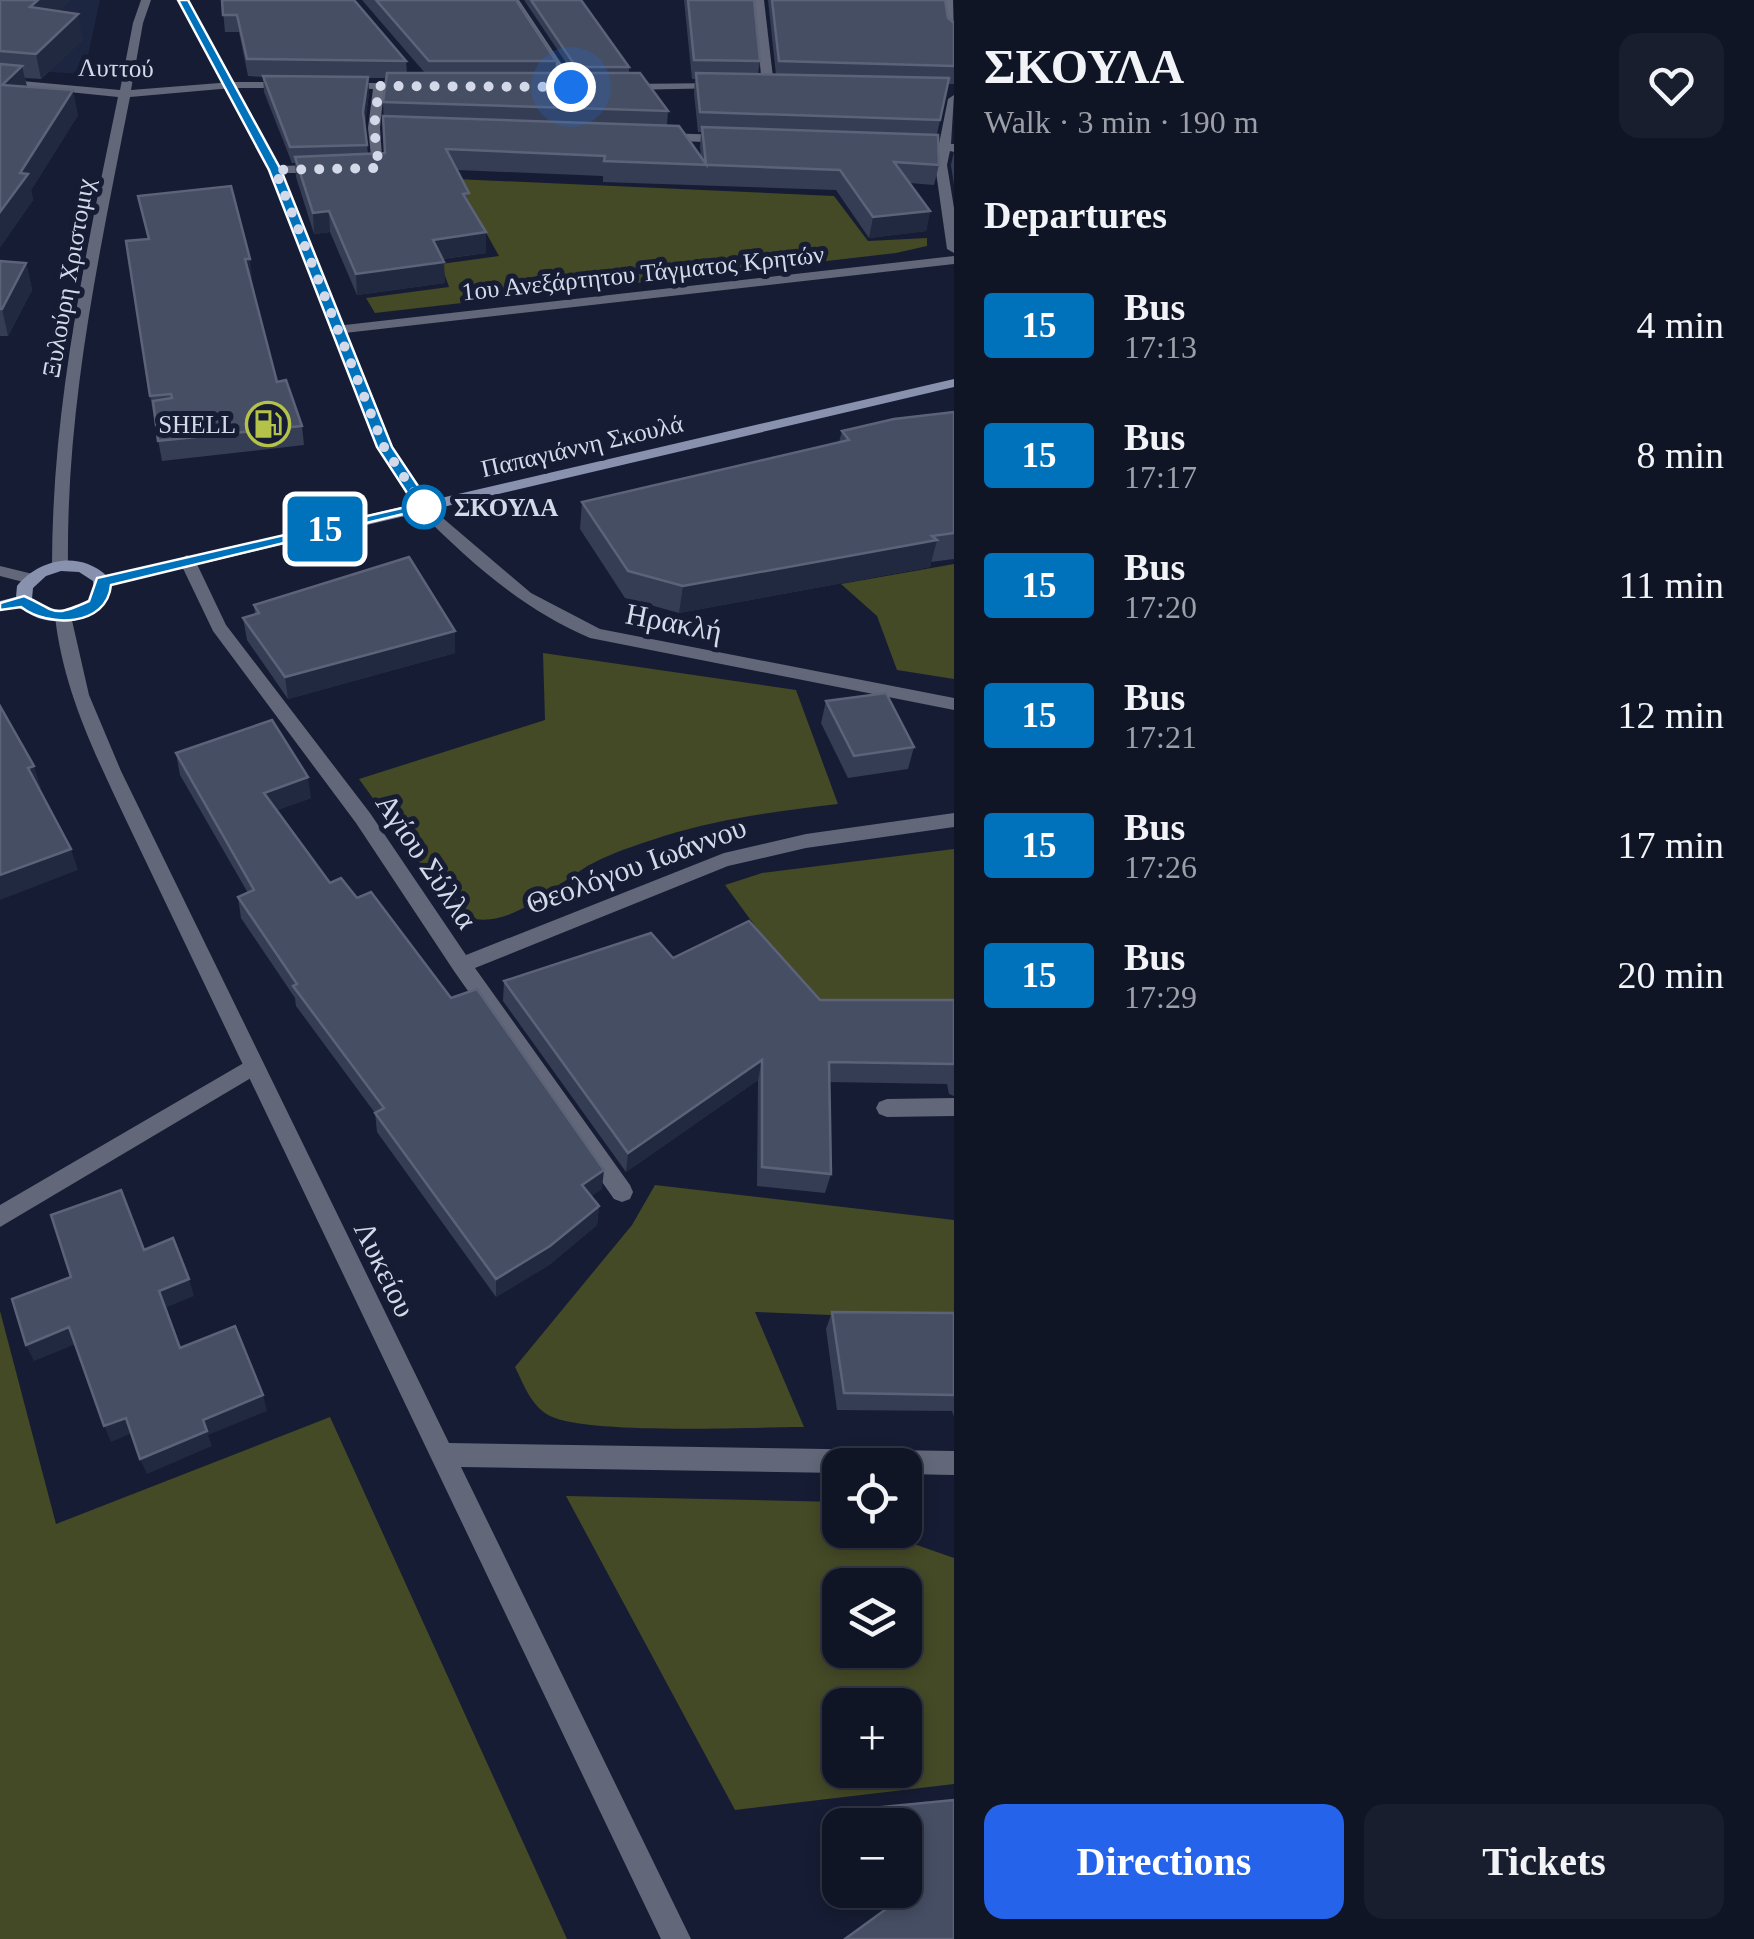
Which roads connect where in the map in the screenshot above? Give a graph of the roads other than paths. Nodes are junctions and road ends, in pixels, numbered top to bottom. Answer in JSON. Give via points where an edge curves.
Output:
{"nodes":[{"id":1,"x":146,"y":0,"type":"edge"},
{"id":2,"x":183,"y":0,"type":"edge"},
{"id":3,"x":514,"y":0,"type":"edge"},
{"id":4,"x":759,"y":0,"type":"edge"},
{"id":5,"x":948,"y":0,"type":"edge"},
{"id":6,"x":954,"y":36,"type":"edge"},
{"id":7,"x":413,"y":72,"type":"edge"},
{"id":8,"x":0,"y":82,"type":"edge"},
{"id":9,"x":232,"y":85,"type":"junction"},
{"id":10,"x":306,"y":86,"type":"edge"},
{"id":11,"x":324,"y":86,"type":"edge"},
{"id":12,"x":379,"y":86,"type":"junction"},
{"id":13,"x":728,"y":86,"type":"edge"},
{"id":14,"x":748,"y":86,"type":"edge"},
{"id":15,"x":768,"y":86,"type":"junction"},
{"id":16,"x":784,"y":86,"type":"edge"},
{"id":17,"x":552,"y":87,"type":"edge"},
{"id":18,"x":571,"y":87,"type":"junction"},
{"id":19,"x":590,"y":87,"type":"edge"},
{"id":20,"x":610,"y":87,"type":"edge"},
{"id":21,"x":938,"y":90,"type":"edge"},
{"id":22,"x":954,"y":91,"type":"edge"},
{"id":23,"x":126,"y":94,"type":"junction"},
{"id":24,"x":954,"y":99,"type":"edge"},
{"id":25,"x":374,"y":128,"type":"junction"},
{"id":26,"x":394,"y":129,"type":"edge"},
{"id":27,"x":649,"y":136,"type":"edge"},
{"id":28,"x":747,"y":140,"type":"edge"},
{"id":29,"x":894,"y":145,"type":"edge"},
{"id":30,"x":948,"y":148,"type":"edge"},
{"id":31,"x":275,"y":170,"type":"junction"},
{"id":32,"x":954,"y":249,"type":"edge"},
{"id":33,"x":954,"y":260,"type":"edge"},
{"id":34,"x":336,"y":330,"type":"junction"},
{"id":35,"x":954,"y":383,"type":"edge"},
{"id":36,"x":424,"y":507,"type":"junction"},
{"id":37,"x":186,"y":560,"type":"junction"},
{"id":38,"x":60,"y":566,"type":"junction"},
{"id":39,"x":0,"y":571,"type":"edge"},
{"id":40,"x":31,"y":579,"type":"junction"},
{"id":41,"x":103,"y":582,"type":"junction"},
{"id":42,"x":24,"y":601,"type":"junction"},
{"id":43,"x":0,"y":606,"type":"edge"},
{"id":44,"x":63,"y":616,"type":"junction"},
{"id":45,"x":954,"y":704,"type":"edge"},
{"id":46,"x":954,"y":820,"type":"edge"},
{"id":47,"x":461,"y":964,"type":"junction"},
{"id":48,"x":254,"y":1066,"type":"junction"},
{"id":49,"x":954,"y":1106,"type":"edge"},
{"id":50,"x":886,"y":1108,"type":"dead end"},
{"id":51,"x":622,"y":1192,"type":"dead end"},
{"id":52,"x":0,"y":1217,"type":"edge"},
{"id":53,"x":442,"y":1455,"type":"junction"},
{"id":54,"x":954,"y":1463,"type":"edge"},
{"id":55,"x":676,"y":1939,"type":"edge"}],
"edges":[{"from":1,"to":23,"type":"street","name":"Ξυλούρη Χριστομιχ"},
{"from":2,"to":9,"type":"street"},
{"from":3,"to":18,"type":"street"},
{"from":4,"to":15,"type":"street"},
{"from":5,"to":6,"type":"street"},
{"from":7,"to":12,"type":"street","via":[[425,86]]},
{"from":8,"to":23,"type":"street","name":"Λυττού"},
{"from":9,"to":10,"type":"street","name":"Λυττού"},
{"from":9,"to":23,"type":"street","name":"Λυττού"},
{"from":9,"to":31,"type":"street"},
{"from":11,"to":12,"type":"street"},
{"from":12,"to":25,"type":"street"},
{"from":13,"to":20,"type":"street"},
{"from":14,"to":15,"type":"street"},
{"from":15,"to":16,"type":"street"},
{"from":17,"to":18,"type":"street"},
{"from":18,"to":19,"type":"street"},
{"from":21,"to":22,"type":"street"},
{"from":23,"to":38,"type":"street","name":"Ξυλούρη Χριστομιχ","via":[[61,448]]},
{"from":24,"to":30,"type":"street"},
{"from":25,"to":26,"type":"street"},
{"from":25,"to":31,"type":"street","via":[[379,168]]},
{"from":27,"to":28,"type":"street"},
{"from":29,"to":30,"type":"street"},
{"from":30,"to":32,"type":"street","via":[[941,186]]},
{"from":31,"to":34,"type":"street"},
{"from":33,"to":34,"type":"street","name":"1ου Ανεξάρτητου Τάγματος Κρητών"},
{"from":34,"to":36,"type":"street","via":[[384,447]]},
{"from":35,"to":36,"type":"street","name":"Παπαγιάννη Σκουλά"},
{"from":36,"to":37,"type":"street","name":"Παπαγιάννη Σκουλά"},
{"from":36,"to":45,"type":"street","name":"Ηρακλή","via":[[530,601],[572,626]]},
{"from":37,"to":41,"type":"street","name":"Παπαγιάννη Σκουλά"},
{"from":37,"to":47,"type":"street","name":"Αγίου Σύλλα","via":[[219,627],[363,818]]},
{"from":38,"to":40,"type":"street"},
{"from":38,"to":41,"type":"street","via":[[86,568]]},
{"from":39,"to":40,"type":"street"},
{"from":40,"to":42,"type":"street"},
{"from":41,"to":44,"type":"street","via":[[94,605]]},
{"from":42,"to":43,"type":"street"},
{"from":42,"to":44,"type":"street","via":[[42,615]]},
{"from":44,"to":48,"type":"street","name":"Λυκείου","via":[[71,664],[98,738]]},
{"from":46,"to":47,"type":"street","name":"Θεολόγου Ιωάννου","via":[[724,860]]},
{"from":47,"to":51,"type":"street","name":"Αγίου Σύλλα"},
{"from":48,"to":52,"type":"street"},
{"from":48,"to":53,"type":"street","name":"Λυκείου"},
{"from":49,"to":50,"type":"street"},
{"from":53,"to":54,"type":"street"},
{"from":53,"to":55,"type":"street","name":"Λυκείου"}]}
